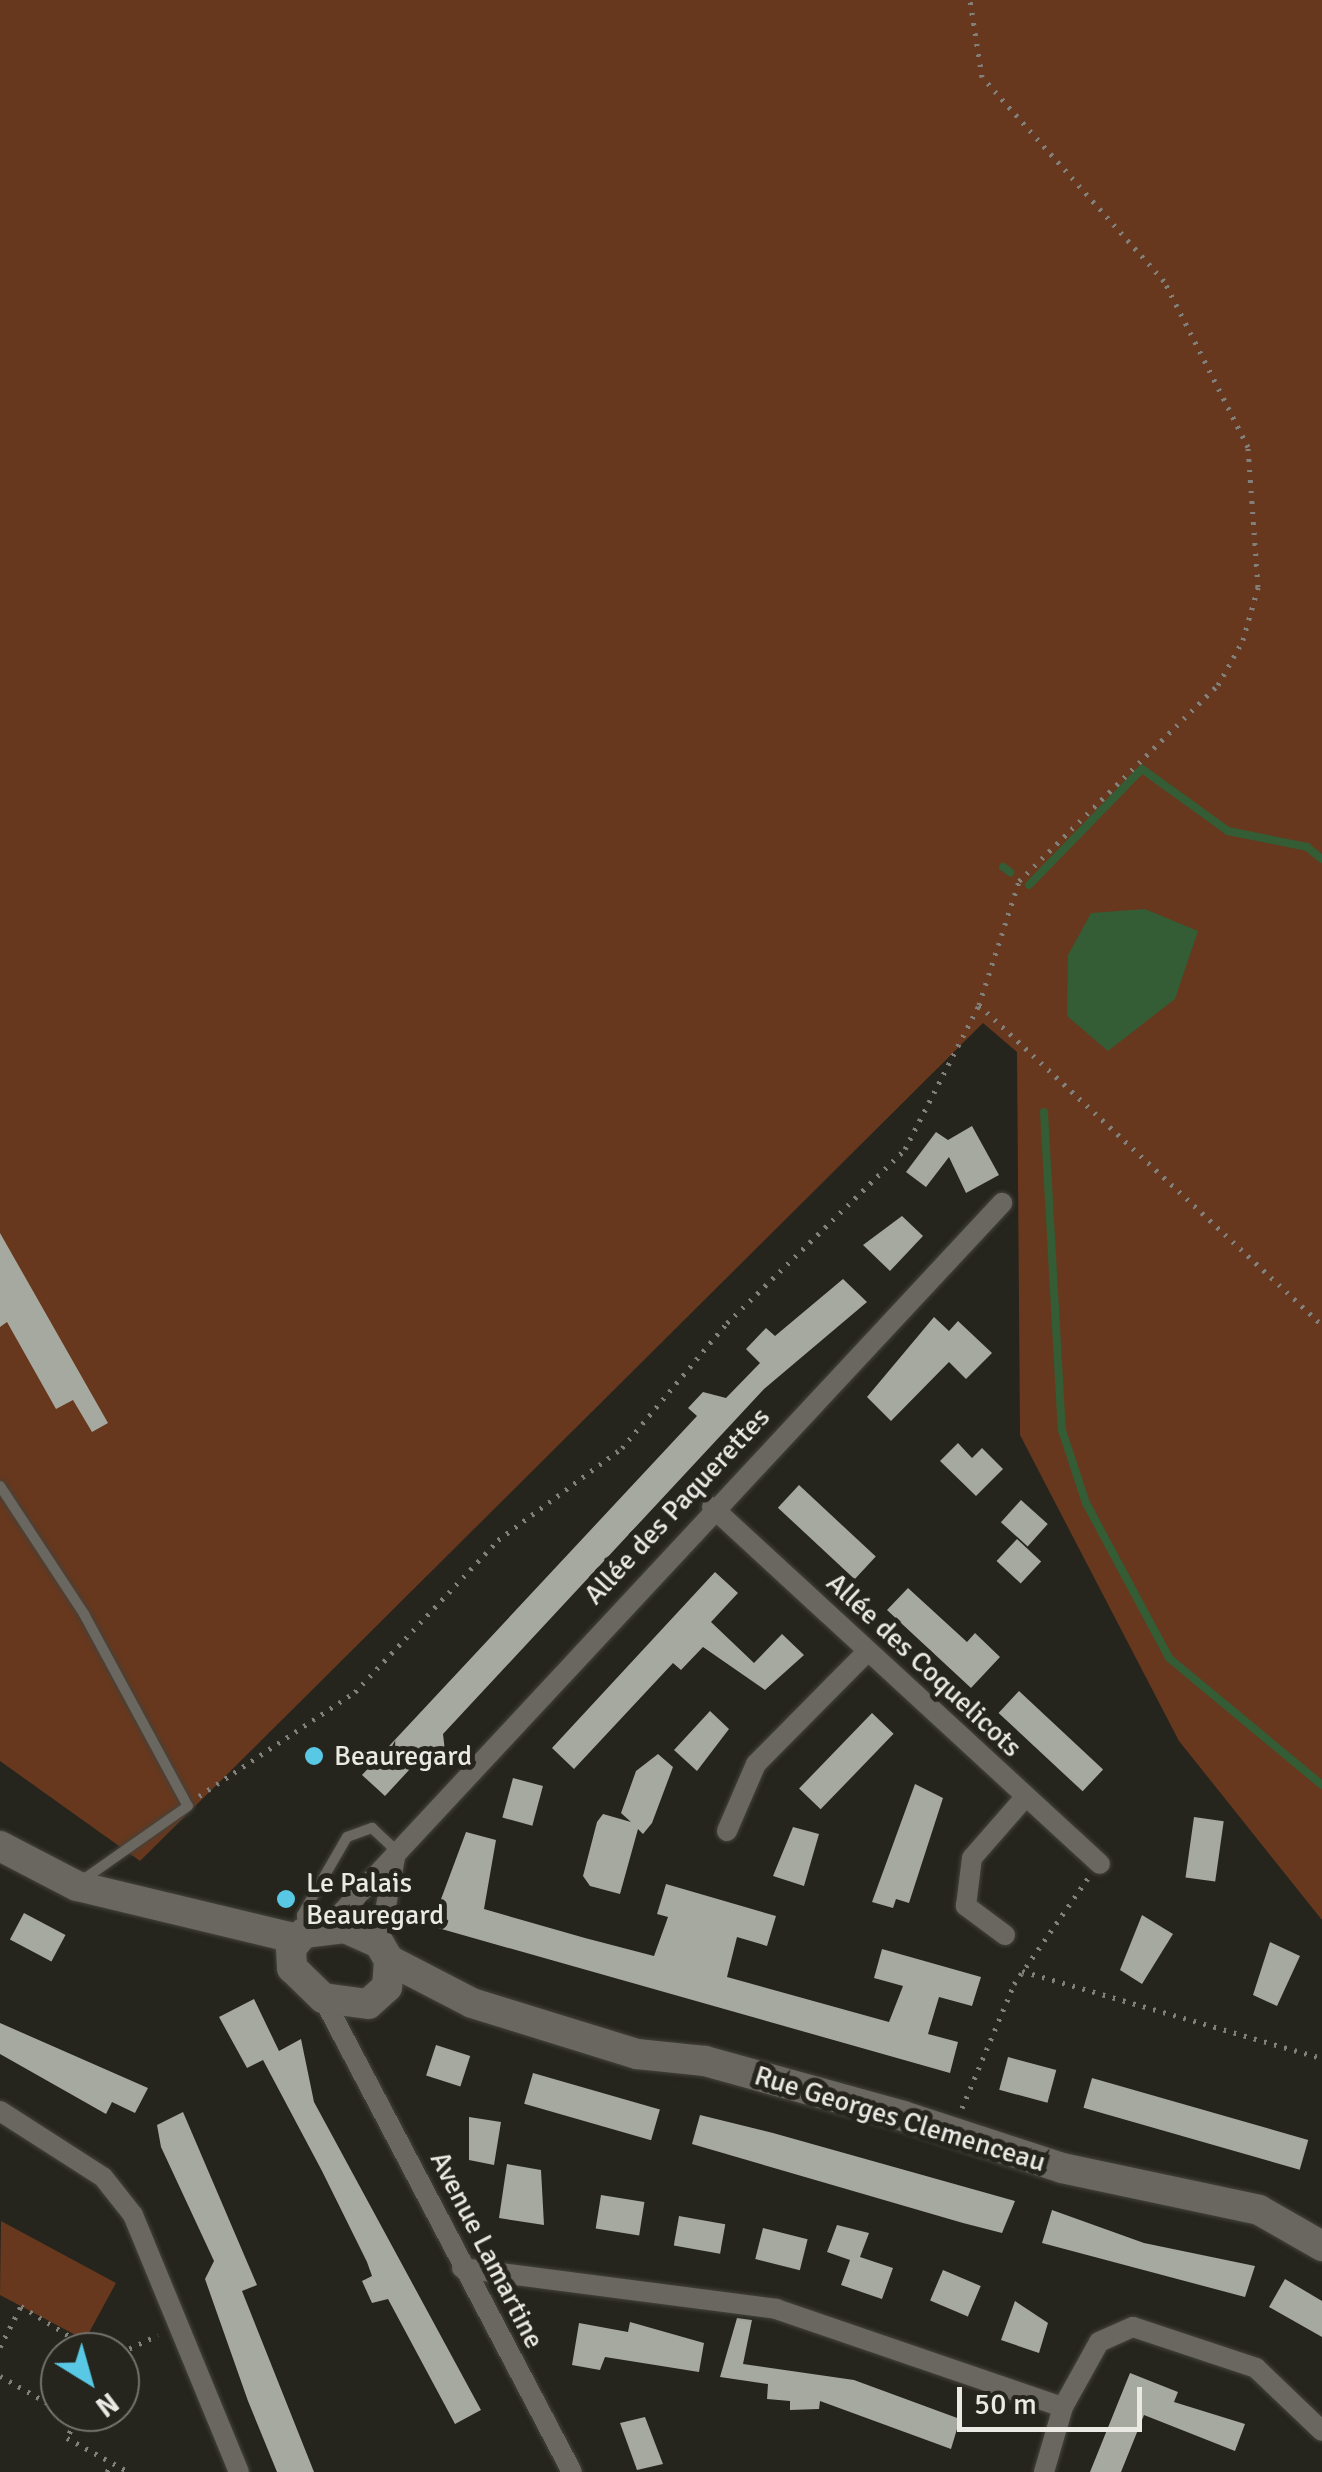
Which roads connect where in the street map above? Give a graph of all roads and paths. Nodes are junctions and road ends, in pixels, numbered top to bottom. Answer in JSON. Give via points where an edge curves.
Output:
{"nodes":[{"id":1,"x":970,"y":0,"type":"edge"},
{"id":2,"x":979,"y":1005,"type":"junction"},
{"id":3,"x":1002,"y":1203,"type":"dead end"},
{"id":4,"x":1322,"y":1324,"type":"edge"},
{"id":5,"x":0,"y":1486,"type":"edge"},
{"id":6,"x":712,"y":1507,"type":"junction"},
{"id":7,"x":868,"y":1651,"type":"junction"},
{"id":8,"x":1026,"y":1796,"type":"junction"},
{"id":9,"x":188,"y":1806,"type":"junction"},
{"id":10,"x":727,"y":1830,"type":"dead end"},
{"id":11,"x":0,"y":1846,"type":"edge"},
{"id":12,"x":396,"y":1850,"type":"junction"},
{"id":13,"x":1100,"y":1864,"type":"joint"},
{"id":14,"x":77,"y":1886,"type":"junction"},
{"id":15,"x":1004,"y":1934,"type":"dead end"},
{"id":16,"x":305,"y":1940,"type":"junction"},
{"id":17,"x":384,"y":1952,"type":"junction"},
{"id":18,"x":1022,"y":1971,"type":"junction"},
{"id":19,"x":323,"y":1998,"type":"junction"},
{"id":20,"x":375,"y":1999,"type":"junction"},
{"id":21,"x":472,"y":2004,"type":"junction"},
{"id":22,"x":358,"y":2051,"type":"junction"},
{"id":23,"x":1322,"y":2058,"type":"edge"},
{"id":24,"x":0,"y":2111,"type":"edge"},
{"id":25,"x":951,"y":2137,"type":"junction"},
{"id":26,"x":1322,"y":2246,"type":"edge"},
{"id":27,"x":462,"y":2268,"type":"junction"},
{"id":28,"x":179,"y":2326,"type":"junction"},
{"id":29,"x":62,"y":2332,"type":"edge"},
{"id":30,"x":140,"y":2344,"type":"edge"},
{"id":31,"x":0,"y":2347,"type":"edge"},
{"id":32,"x":0,"y":2376,"type":"edge"},
{"id":33,"x":40,"y":2399,"type":"edge"},
{"id":34,"x":1064,"y":2407,"type":"junction"},
{"id":35,"x":1322,"y":2431,"type":"edge"},
{"id":36,"x":70,"y":2432,"type":"edge"},
{"id":37,"x":112,"y":2462,"type":"junction"},
{"id":38,"x":127,"y":2471,"type":"edge"},
{"id":39,"x":108,"y":2472,"type":"edge"},
{"id":40,"x":239,"y":2472,"type":"edge"},
{"id":41,"x":572,"y":2472,"type":"edge"},
{"id":42,"x":1044,"y":2472,"type":"edge"}],
"edges":[{"from":1,"to":2,"type":"path","via":[[982,77],[1037,130],[1192,321],[1258,485],[1258,587],[1244,640],[1218,685],[1018,881]]},
{"from":2,"to":4,"type":"path"},
{"from":2,"to":9,"type":"path","via":[[905,1149],[727,1322],[622,1448],[498,1540],[355,1692],[229,1768]]},
{"from":3,"to":6,"type":"street","name":"Allée des Paquerettes"},
{"from":5,"to":9,"type":"lane","via":[[84,1614]]},
{"from":6,"to":7,"type":"street","name":"Allée des Coquelicots"},
{"from":6,"to":12,"type":"street","name":"Allée des Paquerettes"},
{"from":7,"to":8,"type":"street","name":"Allée des Coquelicots"},
{"from":7,"to":10,"type":"street","via":[[756,1764]]},
{"from":8,"to":13,"type":"street","name":"Allée des Coquelicots"},
{"from":8,"to":15,"type":"street","via":[[972,1858],[966,1906]]},
{"from":9,"to":14,"type":"lane"},
{"from":11,"to":14,"type":"street","name":"Rue Georges Clemenceau"},
{"from":12,"to":16,"type":"street","name":"Allée des Paquerettes"},
{"from":12,"to":16,"type":"lane","via":[[372,1828],[348,1837],[302,1915]]},
{"from":12,"to":17,"type":"street"},
{"from":13,"to":18,"type":"path"},
{"from":14,"to":16,"type":"street","name":"Rue Georges Clemenceau","via":[[214,1926]]},
{"from":16,"to":17,"type":"street","name":"Rue Georges Clemenceau"},
{"from":16,"to":19,"type":"street"},
{"from":17,"to":20,"type":"street"},
{"from":17,"to":21,"type":"street","name":"Rue Georges Clemenceau"},
{"from":18,"to":23,"type":"path"},
{"from":18,"to":25,"type":"path"},
{"from":19,"to":20,"type":"street","name":"Rue Georges Clemenceau"},
{"from":19,"to":22,"type":"street","name":"Avenue Lamartine"},
{"from":20,"to":21,"type":"street","name":"Rue Georges Clemenceau"},
{"from":20,"to":22,"type":"street"},
{"from":21,"to":25,"type":"street","name":"Rue Georges Clemenceau","via":[[903,2116]]},
{"from":22,"to":27,"type":"street","name":"Avenue Lamartine"},
{"from":24,"to":28,"type":"street","via":[[104,2176],[134,2215]]},
{"from":25,"to":26,"type":"street","name":"Rue Georges Clemenceau","via":[[1259,2210]]},
{"from":27,"to":34,"type":"street","via":[[776,2309]]},
{"from":27,"to":41,"type":"street","name":"Avenue Lamartine"},
{"from":28,"to":30,"type":"path"},
{"from":28,"to":40,"type":"street"},
{"from":29,"to":31,"type":"path","via":[[20,2306]]},
{"from":32,"to":33,"type":"path"},
{"from":34,"to":35,"type":"street","via":[[1099,2342],[1133,2327],[1256,2368]]},
{"from":34,"to":42,"type":"street"},
{"from":36,"to":37,"type":"path","via":[[67,2438]]},
{"from":37,"to":38,"type":"path"},
{"from":37,"to":39,"type":"path"}]}
